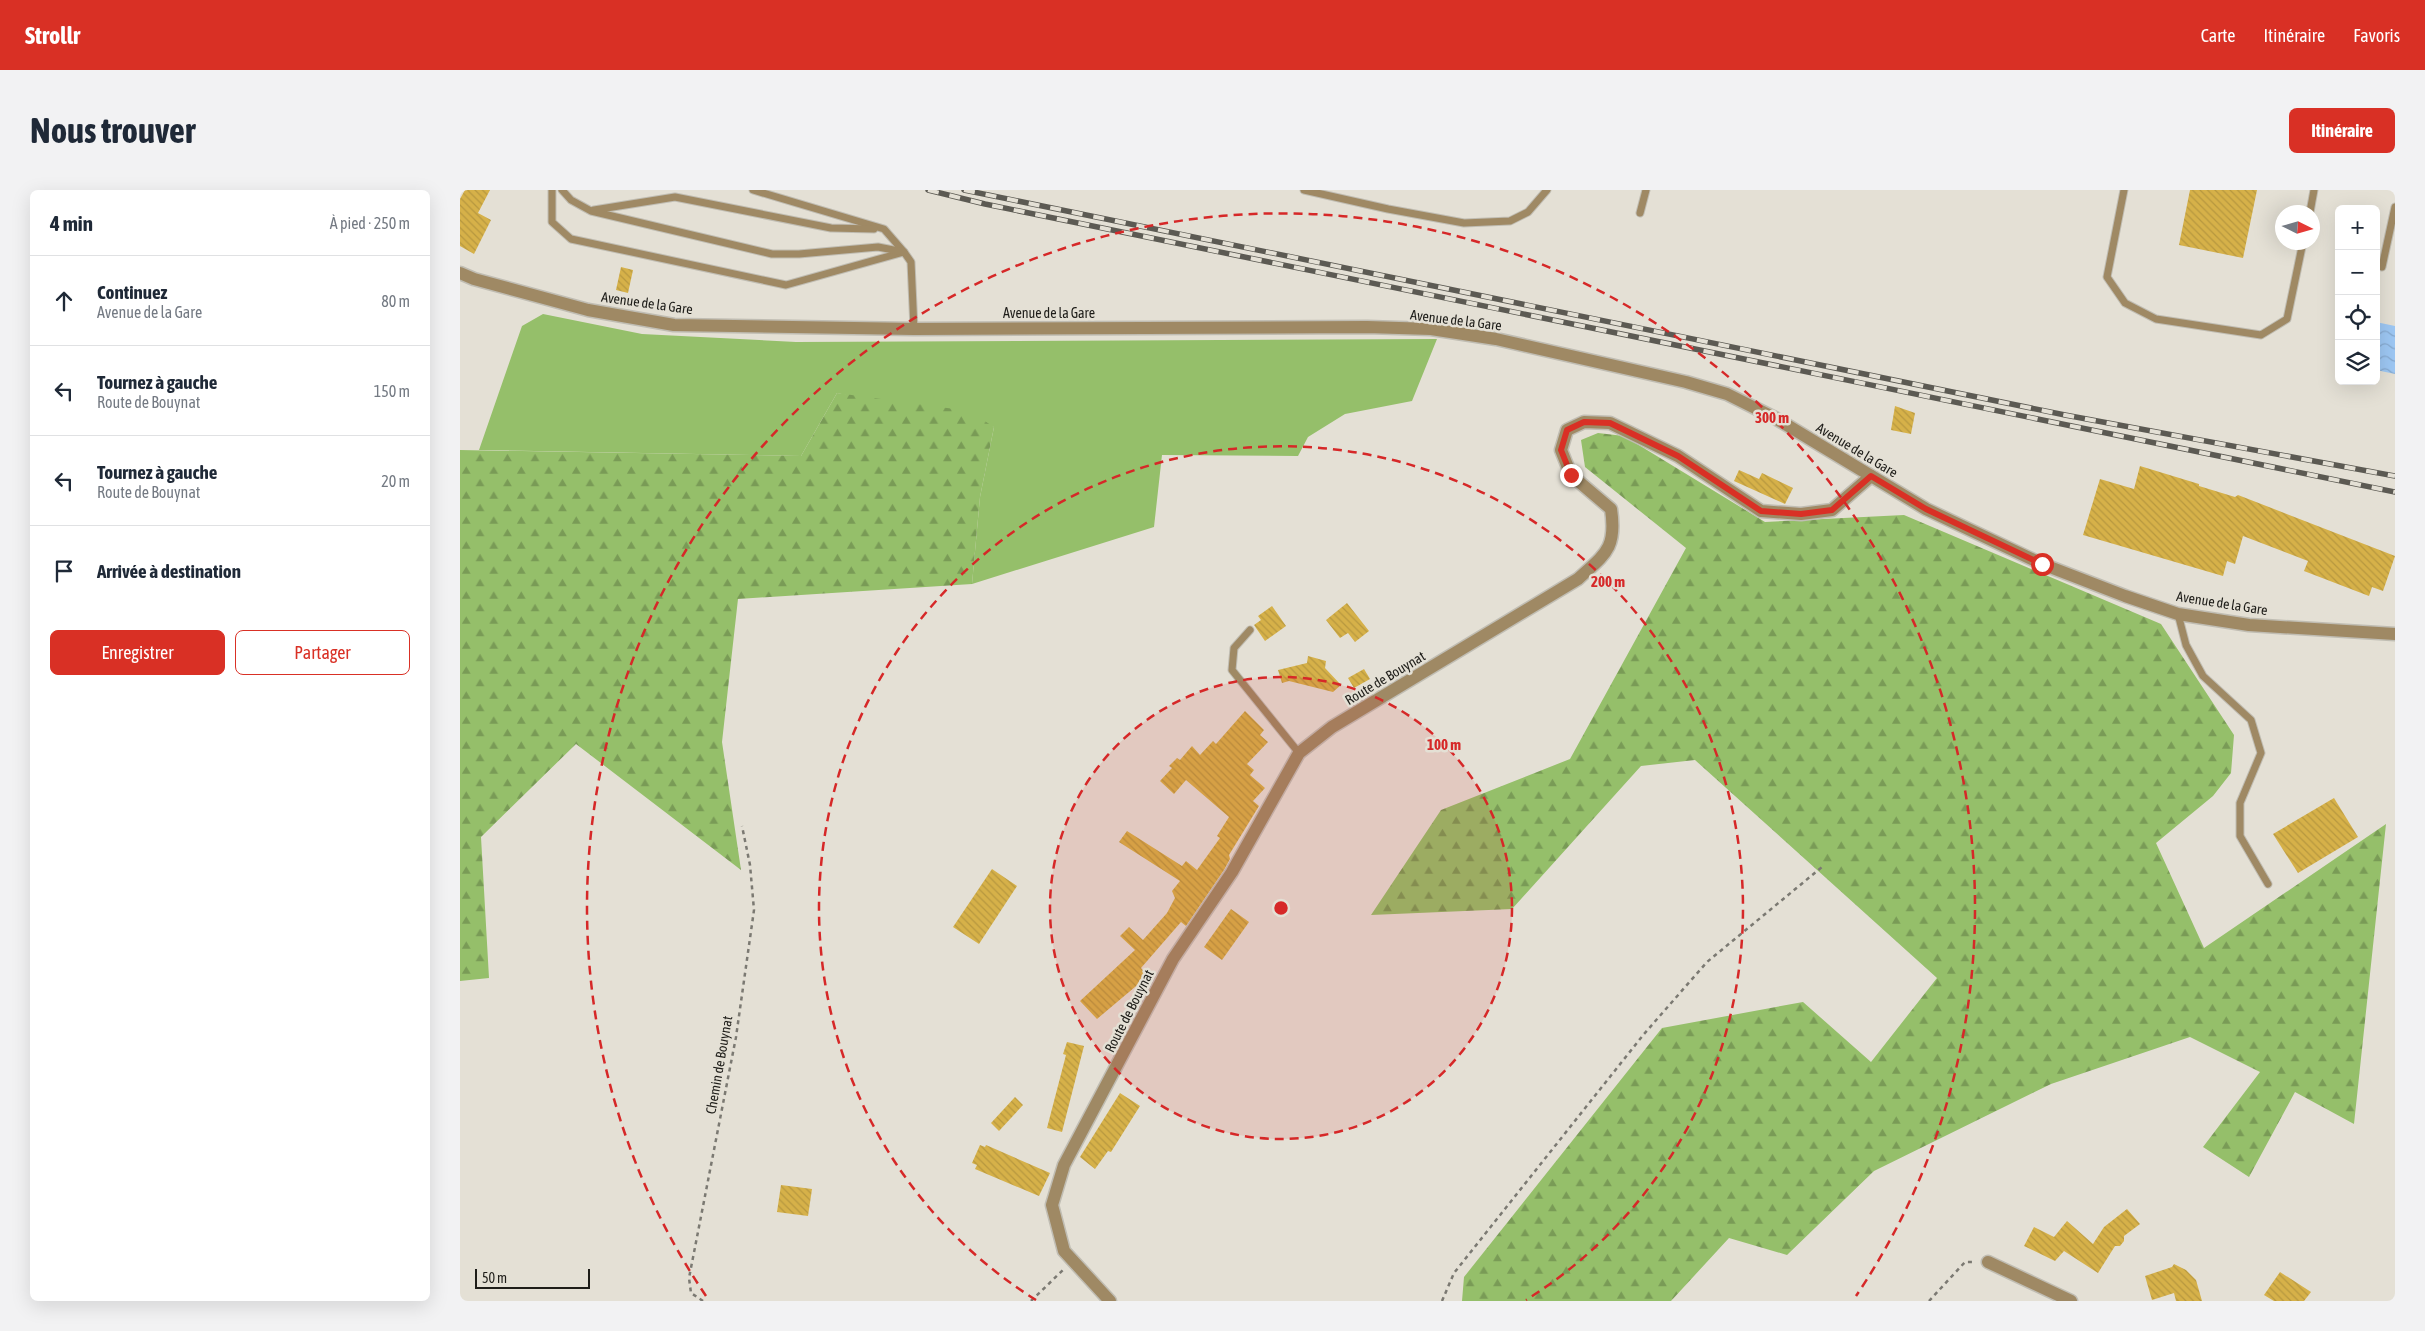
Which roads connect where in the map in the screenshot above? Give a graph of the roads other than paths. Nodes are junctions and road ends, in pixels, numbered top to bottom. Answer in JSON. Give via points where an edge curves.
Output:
{"nodes":[{"id":1,"x":552,"y":190,"type":"edge"},
{"id":2,"x":562,"y":190,"type":"edge"},
{"id":3,"x":754,"y":190,"type":"edge"},
{"id":4,"x":1304,"y":190,"type":"edge"},
{"id":5,"x":1547,"y":190,"type":"edge"},
{"id":6,"x":1646,"y":190,"type":"edge"},
{"id":7,"x":2124,"y":190,"type":"edge"},
{"id":8,"x":2314,"y":190,"type":"edge"},
{"id":9,"x":2311,"y":205,"type":"edge"},
{"id":10,"x":2395,"y":207,"type":"edge"},
{"id":11,"x":591,"y":210,"type":"junction"},
{"id":12,"x":1640,"y":213,"type":"dead end"},
{"id":13,"x":884,"y":229,"type":"junction"},
{"id":14,"x":2301,"y":250,"type":"edge"},
{"id":15,"x":904,"y":252,"type":"junction"},
{"id":16,"x":2382,"y":266,"type":"dead end"},
{"id":17,"x":460,"y":272,"type":"edge"},
{"id":18,"x":914,"y":329,"type":"junction"},
{"id":19,"x":1871,"y":476,"type":"junction"},
{"id":20,"x":2178,"y":614,"type":"junction"},
{"id":21,"x":1250,"y":630,"type":"dead end"},
{"id":22,"x":2395,"y":634,"type":"edge"},
{"id":23,"x":1299,"y":753,"type":"junction"},
{"id":24,"x":2268,"y":884,"type":"dead end"},
{"id":25,"x":1988,"y":1262,"type":"road end"},
{"id":26,"x":1110,"y":1301,"type":"edge"},
{"id":27,"x":2071,"y":1301,"type":"edge"}],
"edges":[{"from":1,"to":15,"type":"lane","via":[[552,222],[571,239],[786,284]]},
{"from":2,"to":11,"type":"lane","via":[[571,200]]},
{"from":3,"to":13,"type":"lane"},
{"from":4,"to":5,"type":"lane","via":[[1464,223],[1510,222],[1528,212]]},
{"from":6,"to":12,"type":"lane"},
{"from":7,"to":14,"type":"lane","via":[[2107,277],[2125,303],[2156,319],[2261,335],[2287,319]]},
{"from":8,"to":9,"type":"lane"},
{"from":10,"to":16,"type":"lane"},
{"from":11,"to":13,"type":"lane","via":[[675,198],[831,228]]},
{"from":11,"to":15,"type":"lane","via":[[772,254],[878,247]]},
{"from":13,"to":15,"type":"lane"},
{"from":15,"to":18,"type":"lane","via":[[911,262]]},
{"from":17,"to":18,"type":"street","name":"Avenue de la Gare","via":[[474,279],[588,310],[674,326]]},
{"from":18,"to":19,"type":"street","name":"Avenue de la Gare","via":[[1367,327],[1440,331],[1496,340],[1727,394],[1775,418]]},
{"from":19,"to":20,"type":"street","name":"Avenue de la Gare","via":[[1926,509],[2042,564]]},
{"from":19,"to":23,"type":"street","name":"Route de Bouynat","via":[[1832,510],[1801,514],[1761,511],[1678,456],[1610,423],[1584,422],[1567,430],[1561,450],[1571,475],[1611,509],[1614,529],[1607,552],[1578,579],[1332,727]]},
{"from":20,"to":22,"type":"street","name":"Avenue de la Gare","via":[[2250,624]]},
{"from":20,"to":24,"type":"lane","via":[[2186,645],[2203,676],[2251,720],[2261,753],[2240,803],[2240,836]]},
{"from":21,"to":23,"type":"lane","via":[[1234,648],[1232,670]]},
{"from":23,"to":26,"type":"street","name":"Route de Bouynat","via":[[1232,872],[1173,959],[1064,1165],[1052,1204],[1064,1251]]},
{"from":25,"to":27,"type":"street"}]}
